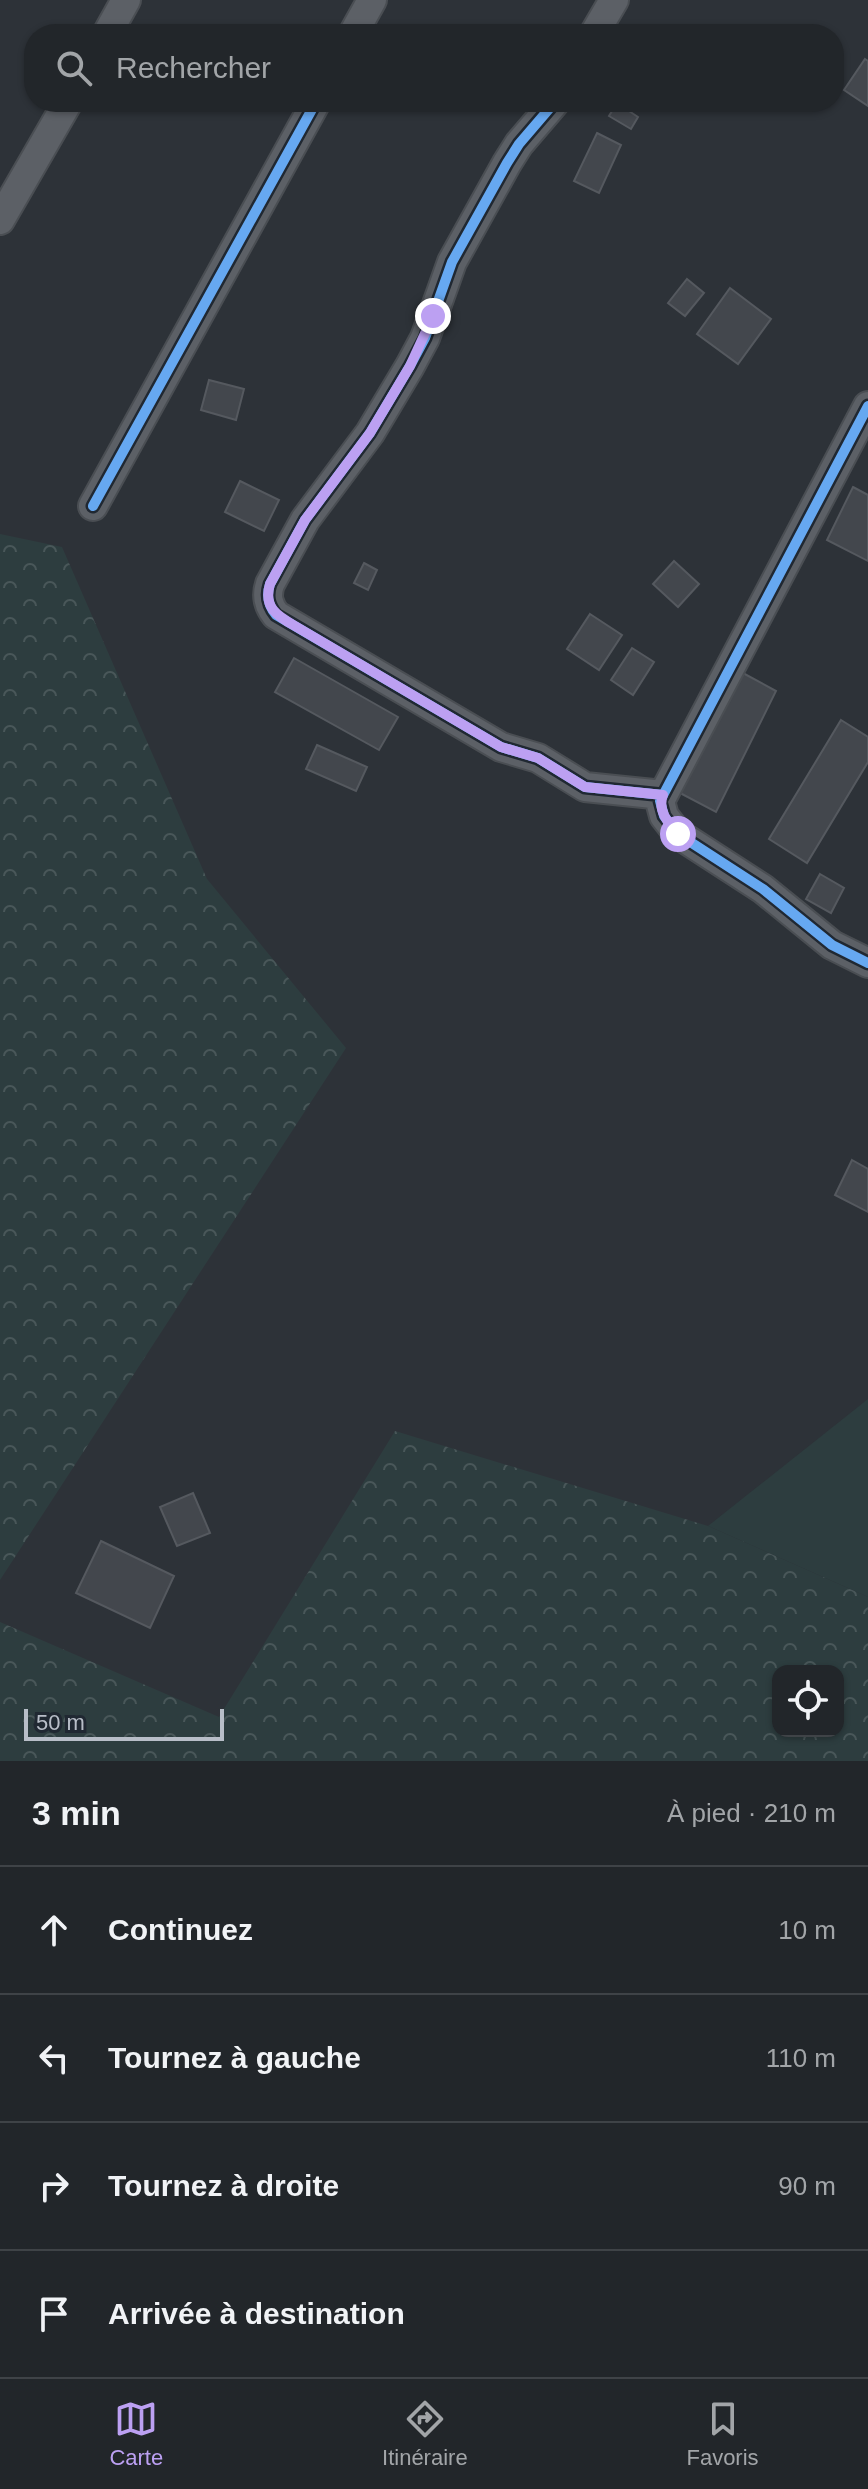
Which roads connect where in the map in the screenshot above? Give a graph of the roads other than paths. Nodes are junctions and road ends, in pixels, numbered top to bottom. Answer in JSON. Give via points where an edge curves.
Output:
{"nodes":[{"id":1,"x":126,"y":0,"type":"edge"},
{"id":2,"x":372,"y":0,"type":"edge"},
{"id":3,"x":614,"y":0,"type":"edge"},
{"id":4,"x":113,"y":24,"type":"edge"},
{"id":5,"x":359,"y":24,"type":"edge"},
{"id":6,"x":600,"y":24,"type":"edge"},
{"id":7,"x":62,"y":112,"type":"edge"},
{"id":8,"x":310,"y":112,"type":"edge"},
{"id":9,"x":546,"y":112,"type":"edge"},
{"id":10,"x":0,"y":220,"type":"edge"},
{"id":11,"x":868,"y":406,"type":"edge"},
{"id":12,"x":93,"y":506,"type":"dead end"},
{"id":13,"x":663,"y":795,"type":"junction"},
{"id":14,"x":868,"y":963,"type":"edge"}],
"edges":[{"from":1,"to":4,"type":"street"},
{"from":2,"to":5,"type":"street"},
{"from":3,"to":6,"type":"street"},
{"from":7,"to":10,"type":"street"},
{"from":8,"to":12,"type":"street"},
{"from":9,"to":13,"type":"street","via":[[507,163],[452,262],[410,366],[370,433],[305,520],[267,596],[276,615],[501,747],[538,758],[585,787]]},
{"from":11,"to":13,"type":"street"},
{"from":13,"to":14,"type":"street","via":[[664,816],[678,834],[763,889],[832,945]]}]}
